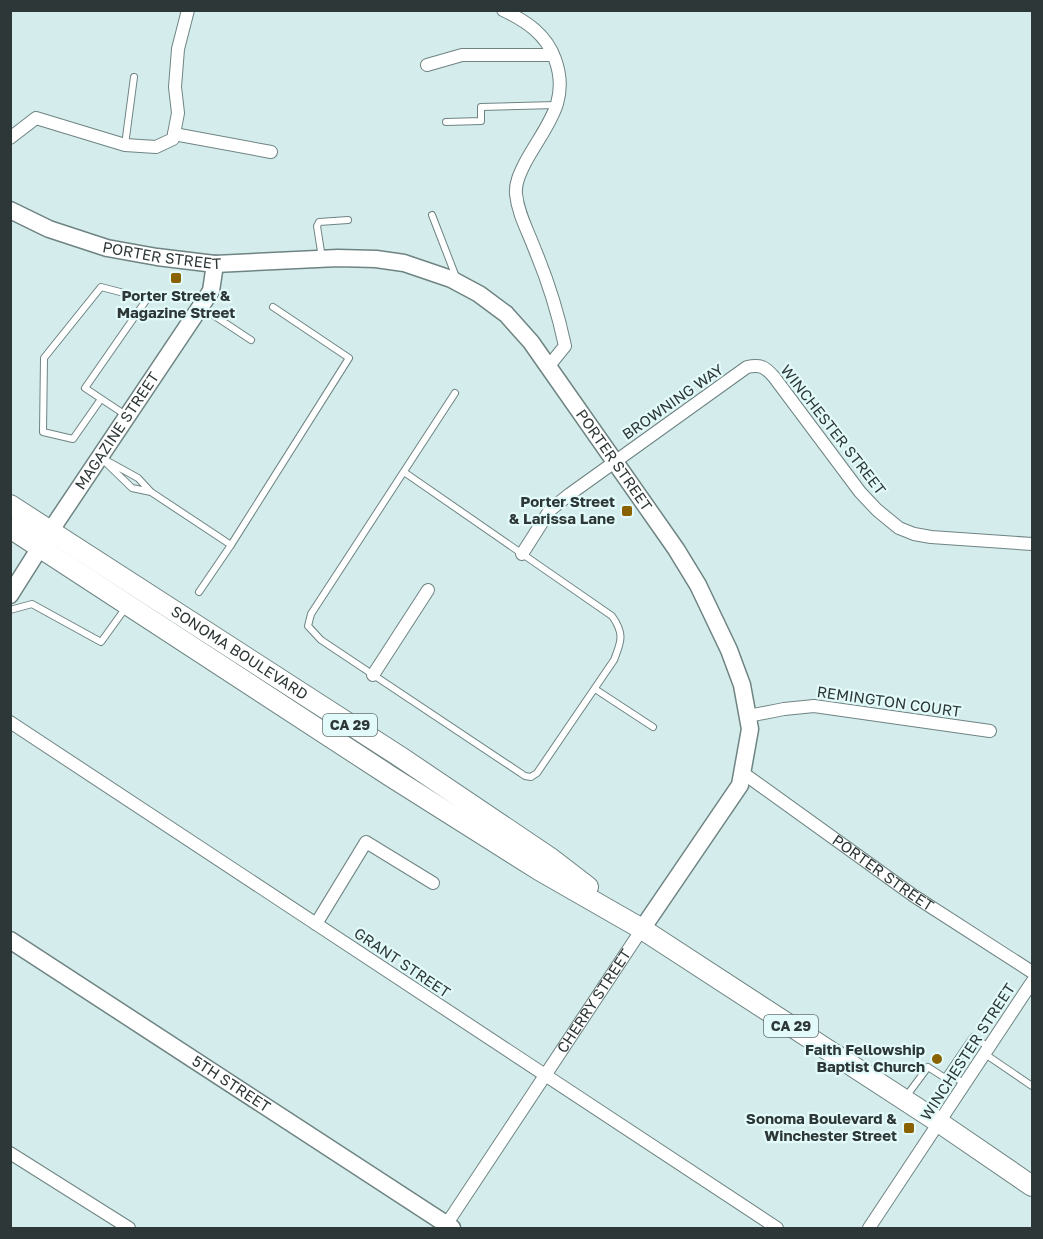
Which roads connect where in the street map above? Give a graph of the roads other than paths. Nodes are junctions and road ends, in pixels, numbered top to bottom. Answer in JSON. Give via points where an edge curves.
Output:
{"nodes":[{"id":1,"x":188,"y":10,"type":"edge"},
{"id":2,"x":503,"y":10,"type":"edge"},
{"id":3,"x":553,"y":55,"type":"junction"},
{"id":4,"x":427,"y":65,"type":"dead end"},
{"id":5,"x":134,"y":77,"type":"dead end"},
{"id":6,"x":557,"y":105,"type":"junction"},
{"id":7,"x":446,"y":122,"type":"dead end"},
{"id":8,"x":174,"y":134,"type":"junction"},
{"id":9,"x":10,"y":138,"type":"edge"},
{"id":10,"x":125,"y":145,"type":"junction"},
{"id":11,"x":271,"y":152,"type":"dead end"},
{"id":12,"x":10,"y":210,"type":"edge"},
{"id":13,"x":432,"y":215,"type":"dead end"},
{"id":14,"x":348,"y":220,"type":"dead end"},
{"id":15,"x":322,"y":258,"type":"junction"},
{"id":16,"x":215,"y":264,"type":"junction"},
{"id":17,"x":458,"y":283,"type":"junction"},
{"id":18,"x":201,"y":306,"type":"junction"},
{"id":19,"x":273,"y":308,"type":"dead end"},
{"id":20,"x":251,"y":340,"type":"dead end"},
{"id":21,"x":549,"y":367,"type":"junction"},
{"id":22,"x":747,"y":367,"type":"joint"},
{"id":23,"x":455,"y":393,"type":"dead end"},
{"id":24,"x":101,"y":399,"type":"junction"},
{"id":25,"x":128,"y":416,"type":"junction"},
{"id":26,"x":100,"y":457,"type":"junction"},
{"id":27,"x":615,"y":461,"type":"junction"},
{"id":28,"x":404,"y":472,"type":"junction"},
{"id":29,"x":151,"y":492,"type":"junction"},
{"id":30,"x":10,"y":505,"type":"edge"},
{"id":31,"x":10,"y":528,"type":"edge"},
{"id":32,"x":51,"y":530,"type":"junction"},
{"id":33,"x":1032,"y":544,"type":"edge"},
{"id":34,"x":231,"y":545,"type":"junction"},
{"id":35,"x":41,"y":548,"type":"junction"},
{"id":36,"x":522,"y":555,"type":"junction"},
{"id":37,"x":428,"y":590,"type":"dead end"},
{"id":38,"x":199,"y":592,"type":"dead end"},
{"id":39,"x":10,"y":595,"type":"edge"},
{"id":40,"x":129,"y":605,"type":"junction"},
{"id":41,"x":10,"y":610,"type":"edge"},
{"id":42,"x":374,"y":675,"type":"junction"},
{"id":43,"x":594,"y":689,"type":"junction"},
{"id":44,"x":748,"y":716,"type":"junction"},
{"id":45,"x":10,"y":722,"type":"edge"},
{"id":46,"x":653,"y":727,"type":"dead end"},
{"id":47,"x":990,"y":732,"type":"dead end"},
{"id":48,"x":743,"y":773,"type":"junction"},
{"id":49,"x":433,"y":883,"type":"dead end"},
{"id":50,"x":316,"y":924,"type":"junction"},
{"id":51,"x":642,"y":929,"type":"junction"},
{"id":52,"x":10,"y":940,"type":"edge"},
{"id":53,"x":1032,"y":972,"type":"edge"},
{"id":54,"x":1032,"y":982,"type":"edge"},
{"id":55,"x":987,"y":1051,"type":"junction"},
{"id":56,"x":544,"y":1075,"type":"junction"},
{"id":57,"x":945,"y":1078,"type":"junction"},
{"id":58,"x":964,"y":1084,"type":"junction"},
{"id":59,"x":1032,"y":1086,"type":"edge"},
{"id":60,"x":904,"y":1100,"type":"junction"},
{"id":61,"x":940,"y":1123,"type":"junction"},
{"id":62,"x":10,"y":1153,"type":"edge"},
{"id":63,"x":1032,"y":1186,"type":"edge"},
{"id":64,"x":447,"y":1227,"type":"edge"},
{"id":65,"x":129,"y":1228,"type":"edge"},
{"id":66,"x":777,"y":1228,"type":"edge"},
{"id":67,"x":869,"y":1228,"type":"edge"}],
"edges":[{"from":1,"to":8,"type":"street","via":[[178,49],[178,113]]},
{"from":2,"to":3,"type":"street","via":[[523,19],[543,38]]},
{"from":3,"to":4,"type":"street","via":[[462,54]]},
{"from":3,"to":6,"type":"street","via":[[559,72]]},
{"from":5,"to":10,"type":"lane"},
{"from":6,"to":7,"type":"lane","via":[[481,107],[481,121]]},
{"from":6,"to":21,"type":"street","via":[[518,175],[515,190],[519,212],[558,314],[565,346]]},
{"from":8,"to":10,"type":"street","via":[[173,139],[156,147]]},
{"from":8,"to":11,"type":"street"},
{"from":9,"to":10,"type":"street","via":[[36,117]]},
{"from":12,"to":16,"type":"street","name":"PORTER STREET","via":[[49,229],[107,248]]},
{"from":13,"to":17,"type":"lane"},
{"from":14,"to":15,"type":"lane","via":[[319,222]]},
{"from":15,"to":16,"type":"street","name":"PORTER STREET"},
{"from":15,"to":17,"type":"street","name":"PORTER STREET","via":[[376,258],[404,263]]},
{"from":16,"to":18,"type":"street","name":"MAGAZINE STREET","via":[[211,291]]},
{"from":17,"to":21,"type":"street","name":"PORTER STREET","via":[[506,314]]},
{"from":18,"to":20,"type":"lane"},
{"from":18,"to":25,"type":"street","name":"MAGAZINE STREET"},
{"from":19,"to":34,"type":"lane","via":[[349,358]]},
{"from":21,"to":27,"type":"street","name":"PORTER STREET"},
{"from":22,"to":27,"type":"street","name":"BROWNING WAY"},
{"from":22,"to":33,"type":"street","name":"WINCHESTER STREET","via":[[759,365],[774,377],[860,492],[899,528],[931,537]]},
{"from":23,"to":28,"type":"lane"},
{"from":24,"to":24,"type":"lane","via":[[84,388],[147,299],[101,286],[44,358],[43,432],[73,439]]},
{"from":24,"to":25,"type":"lane"},
{"from":25,"to":26,"type":"street","name":"MAGAZINE STREET"},
{"from":26,"to":29,"type":"lane","via":[[138,478]]},
{"from":26,"to":29,"type":"lane","via":[[132,488]]},
{"from":26,"to":32,"type":"street","name":"MAGAZINE STREET"},
{"from":27,"to":36,"type":"street","name":"BROWNING WAY","via":[[550,510]]},
{"from":27,"to":44,"type":"street","name":"PORTER STREET","via":[[698,585],[729,650]]},
{"from":28,"to":36,"type":"lane"},
{"from":28,"to":42,"type":"lane","via":[[311,614],[308,626],[321,640]]},
{"from":29,"to":34,"type":"lane"},
{"from":30,"to":32,"type":"main road","name":"SONOMA BOULEVARD","number":"CA 29"},
{"from":31,"to":35,"type":"main road","name":"SONOMA BOULEVARD","number":"CA 29"},
{"from":32,"to":35,"type":"street","name":"MAGAZINE STREET"},
{"from":32,"to":51,"type":"main road","name":"SONOMA BOULEVARD","number":"CA 29","via":[[539,850]]},
{"from":34,"to":38,"type":"lane"},
{"from":35,"to":39,"type":"street","name":"MAGAZINE STREET"},
{"from":35,"to":40,"type":"main road","name":"SONOMA BOULEVARD","number":"CA 29"},
{"from":36,"to":43,"type":"lane","via":[[612,616],[619,626],[621,640],[614,660]]},
{"from":37,"to":42,"type":"street"},
{"from":40,"to":41,"type":"lane","via":[[101,642],[32,604]]},
{"from":40,"to":51,"type":"main road","name":"SONOMA BOULEVARD","number":"CA 29","via":[[519,858]]},
{"from":42,"to":43,"type":"lane","via":[[531,777]]},
{"from":43,"to":46,"type":"lane"},
{"from":44,"to":47,"type":"street","name":"REMINGTON COURT","via":[[814,706]]},
{"from":44,"to":48,"type":"street","name":"PORTER STREET","via":[[750,729]]},
{"from":45,"to":50,"type":"street","name":"GRANT STREET"},
{"from":48,"to":51,"type":"street","name":"CHERRY STREET","via":[[740,785]]},
{"from":48,"to":53,"type":"street","name":"PORTER STREET","via":[[914,896]]},
{"from":49,"to":50,"type":"street","via":[[366,842]]},
{"from":50,"to":56,"type":"street","name":"GRANT STREET"},
{"from":51,"to":56,"type":"street","name":"CHERRY STREET"},
{"from":51,"to":60,"type":"main road","name":"SONOMA BOULEVARD","number":"CA 29"},
{"from":52,"to":64,"type":"street","name":"5TH STREET"},
{"from":54,"to":55,"type":"street","name":"WINCHESTER STREET"},
{"from":55,"to":57,"type":"lane","via":[[973,1037]]},
{"from":55,"to":58,"type":"street","name":"WINCHESTER STREET"},
{"from":55,"to":59,"type":"lane"},
{"from":56,"to":64,"type":"street","name":"CHERRY STREET"},
{"from":56,"to":66,"type":"street","name":"GRANT STREET"},
{"from":57,"to":58,"type":"lane","via":[[955,1077]]},
{"from":57,"to":60,"type":"lane","via":[[928,1067]]},
{"from":58,"to":61,"type":"street","name":"WINCHESTER STREET"},
{"from":60,"to":61,"type":"main road","name":"SONOMA BOULEVARD","number":"CA 29"},
{"from":61,"to":63,"type":"main road","name":"SONOMA BOULEVARD","number":"CA 29"},
{"from":61,"to":67,"type":"street","name":"WINCHESTER STREET"},
{"from":62,"to":65,"type":"street"}]}
